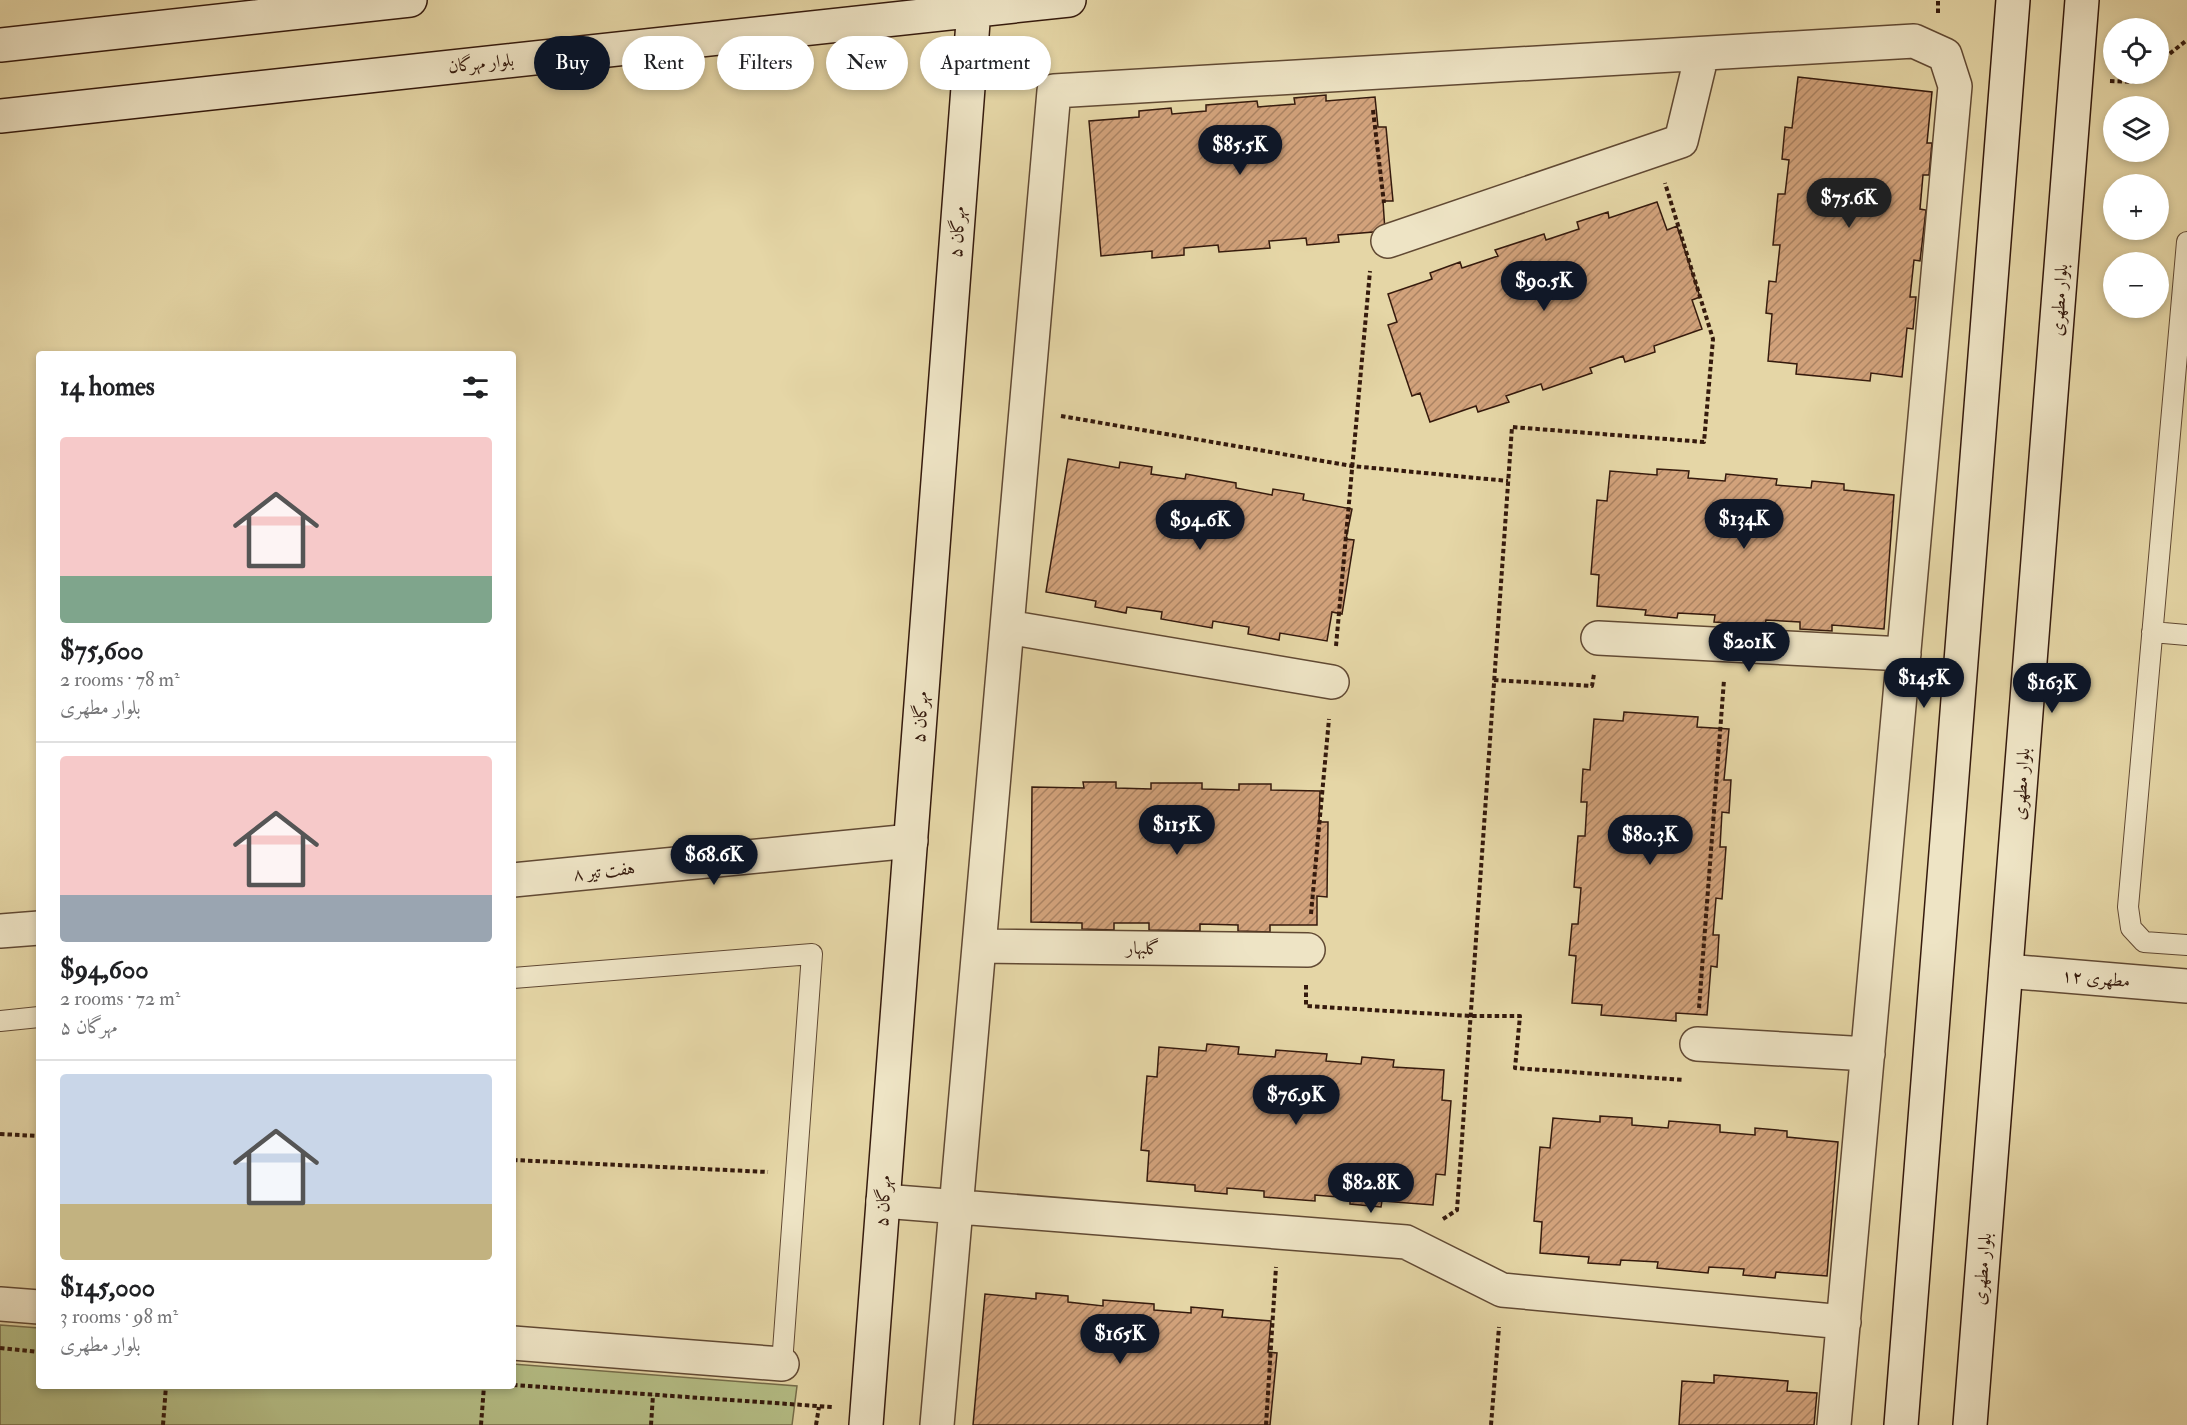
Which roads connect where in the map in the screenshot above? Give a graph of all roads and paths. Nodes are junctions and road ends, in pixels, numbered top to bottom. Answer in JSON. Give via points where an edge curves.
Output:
{"nodes":[{"id":1,"x":410,"y":0,"type":"edge"},
{"id":2,"x":1069,"y":0,"type":"edge"},
{"id":3,"x":2013,"y":0,"type":"edge"},
{"id":4,"x":2082,"y":0,"type":"edge"},
{"id":5,"x":974,"y":9,"type":"junction"},
{"id":6,"x":2187,"y":40,"type":"edge"},
{"id":7,"x":0,"y":45,"type":"edge"},
{"id":8,"x":1702,"y":54,"type":"junction"},
{"id":9,"x":2169,"y":54,"type":"edge"},
{"id":10,"x":1369,"y":73,"type":"junction"},
{"id":11,"x":0,"y":116,"type":"edge"},
{"id":12,"x":1655,"y":151,"type":"junction"},
{"id":13,"x":1388,"y":241,"type":"junction"},
{"id":14,"x":2187,"y":242,"type":"edge"},
{"id":15,"x":1026,"y":410,"type":"junction"},
{"id":16,"x":1352,"y":466,"type":"junction"},
{"id":17,"x":1508,"y":482,"type":"junction"},
{"id":18,"x":1007,"y":627,"type":"junction"},
{"id":19,"x":2152,"y":632,"type":"junction"},
{"id":20,"x":2187,"y":635,"type":"edge"},
{"id":21,"x":1598,"y":638,"type":"joint"},
{"id":22,"x":1727,"y":647,"type":"junction"},
{"id":23,"x":1904,"y":654,"type":"junction"},
{"id":24,"x":1494,"y":680,"type":"junction"},
{"id":25,"x":1332,"y":682,"type":"junction"},
{"id":26,"x":911,"y":841,"type":"junction"},
{"id":27,"x":516,"y":880,"type":"edge"},
{"id":28,"x":36,"y":928,"type":"edge"},
{"id":29,"x":0,"y":932,"type":"edge"},
{"id":30,"x":2187,"y":945,"type":"edge"},
{"id":31,"x":979,"y":946,"type":"junction"},
{"id":32,"x":1308,"y":950,"type":"junction"},
{"id":33,"x":2006,"y":971,"type":"junction"},
{"id":34,"x":516,"y":978,"type":"edge"},
{"id":35,"x":2187,"y":986,"type":"edge"},
{"id":36,"x":1471,"y":1016,"type":"junction"},
{"id":37,"x":36,"y":1017,"type":"edge"},
{"id":38,"x":0,"y":1021,"type":"edge"},
{"id":39,"x":1697,"y":1044,"type":"junction"},
{"id":40,"x":1868,"y":1054,"type":"junction"},
{"id":41,"x":0,"y":1134,"type":"edge"},
{"id":42,"x":36,"y":1136,"type":"edge"},
{"id":43,"x":516,"y":1160,"type":"edge"},
{"id":44,"x":796,"y":1174,"type":"junction"},
{"id":45,"x":883,"y":1201,"type":"junction"},
{"id":46,"x":956,"y":1207,"type":"junction"},
{"id":47,"x":1278,"y":1232,"type":"junction"},
{"id":48,"x":1406,"y":1242,"type":"junction"},
{"id":49,"x":1502,"y":1290,"type":"junction"},
{"id":50,"x":0,"y":1304,"type":"edge"},
{"id":51,"x":36,"y":1307,"type":"edge"},
{"id":52,"x":1844,"y":1322,"type":"junction"},
{"id":53,"x":516,"y":1343,"type":"edge"},
{"id":54,"x":0,"y":1348,"type":"edge"},
{"id":55,"x":36,"y":1352,"type":"edge"},
{"id":56,"x":782,"y":1364,"type":"joint"},
{"id":57,"x":516,"y":1385,"type":"edge"},
{"id":58,"x":166,"y":1389,"type":"edge"},
{"id":59,"x":484,"y":1389,"type":"edge"},
{"id":60,"x":653,"y":1395,"type":"junction"},
{"id":61,"x":819,"y":1407,"type":"junction"},
{"id":62,"x":867,"y":1418,"type":"edge"},
{"id":63,"x":163,"y":1425,"type":"edge"},
{"id":64,"x":481,"y":1425,"type":"edge"},
{"id":65,"x":651,"y":1425,"type":"edge"},
{"id":66,"x":816,"y":1425,"type":"edge"},
{"id":67,"x":937,"y":1425,"type":"edge"},
{"id":68,"x":1266,"y":1425,"type":"edge"},
{"id":69,"x":1491,"y":1425,"type":"edge"},
{"id":70,"x":1834,"y":1425,"type":"edge"},
{"id":71,"x":1901,"y":1425,"type":"edge"},
{"id":72,"x":1970,"y":1425,"type":"edge"}],
"edges":[{"from":1,"to":7,"type":"street"},
{"from":2,"to":5,"type":"street","name":"بلوار مهرگان"},
{"from":3,"to":71,"type":"street"},
{"from":4,"to":33,"type":"street","name":"بلوار مطهری"},
{"from":5,"to":11,"type":"street","name":"بلوار مهرگان"},
{"from":5,"to":26,"type":"street","name":"مهرگان ۵"},
{"from":6,"to":9,"type":"path"},
{"from":8,"to":10,"type":"street"},
{"from":8,"to":12,"type":"street","via":[[1681,141]]},
{"from":8,"to":23,"type":"street","via":[[1914,41],[1945,55],[1955,86]]},
{"from":10,"to":13,"type":"path"},
{"from":10,"to":15,"type":"street","via":[[1054,92]]},
{"from":12,"to":13,"type":"street"},
{"from":12,"to":17,"type":"path","via":[[1713,339],[1704,442],[1512,427]]},
{"from":13,"to":16,"type":"path","via":[[1370,264]]},
{"from":14,"to":19,"type":"lane"},
{"from":15,"to":16,"type":"path"},
{"from":15,"to":18,"type":"street"},
{"from":16,"to":17,"type":"path"},
{"from":16,"to":25,"type":"path"},
{"from":17,"to":24,"type":"path"},
{"from":18,"to":25,"type":"street"},
{"from":18,"to":31,"type":"street"},
{"from":19,"to":20,"type":"lane"},
{"from":19,"to":30,"type":"lane","via":[[2128,907],[2131,928],[2144,942]]},
{"from":21,"to":22,"type":"street"},
{"from":21,"to":24,"type":"path","via":[[1592,686]]},
{"from":22,"to":23,"type":"street"},
{"from":22,"to":39,"type":"path"},
{"from":23,"to":40,"type":"street"},
{"from":24,"to":36,"type":"path"},
{"from":25,"to":32,"type":"path"},
{"from":26,"to":27,"type":"street","name":"هفت تیر ۸"},
{"from":26,"to":45,"type":"street","name":"مهرگان ۵"},
{"from":28,"to":29,"type":"street"},
{"from":31,"to":32,"type":"street","name":"گلبهار"},
{"from":31,"to":46,"type":"street"},
{"from":32,"to":36,"type":"path","via":[[1306,1006]]},
{"from":33,"to":35,"type":"street","name":"مطهری ۱۲"},
{"from":33,"to":72,"type":"street","name":"بلوار مطهری"},
{"from":34,"to":44,"type":"lane","via":[[812,954]]},
{"from":36,"to":39,"type":"path","via":[[1520,1016],[1515,1068],[1694,1080]]},
{"from":36,"to":48,"type":"path","via":[[1457,1210]]},
{"from":37,"to":38,"type":"lane"},
{"from":39,"to":40,"type":"street"},
{"from":40,"to":52,"type":"street"},
{"from":41,"to":42,"type":"path"},
{"from":43,"to":44,"type":"path"},
{"from":44,"to":56,"type":"lane"},
{"from":45,"to":46,"type":"street"},
{"from":45,"to":62,"type":"street","name":"مهرگان ۵"},
{"from":46,"to":47,"type":"street"},
{"from":46,"to":67,"type":"street"},
{"from":47,"to":48,"type":"street"},
{"from":47,"to":68,"type":"path"},
{"from":48,"to":49,"type":"street"},
{"from":49,"to":52,"type":"street"},
{"from":49,"to":69,"type":"path"},
{"from":50,"to":51,"type":"street"},
{"from":52,"to":70,"type":"street"},
{"from":53,"to":56,"type":"street"},
{"from":54,"to":55,"type":"path"},
{"from":57,"to":60,"type":"path"},
{"from":58,"to":63,"type":"path"},
{"from":59,"to":64,"type":"path"},
{"from":60,"to":61,"type":"path"},
{"from":60,"to":65,"type":"path"},
{"from":61,"to":62,"type":"path"},
{"from":61,"to":66,"type":"path"}]}
